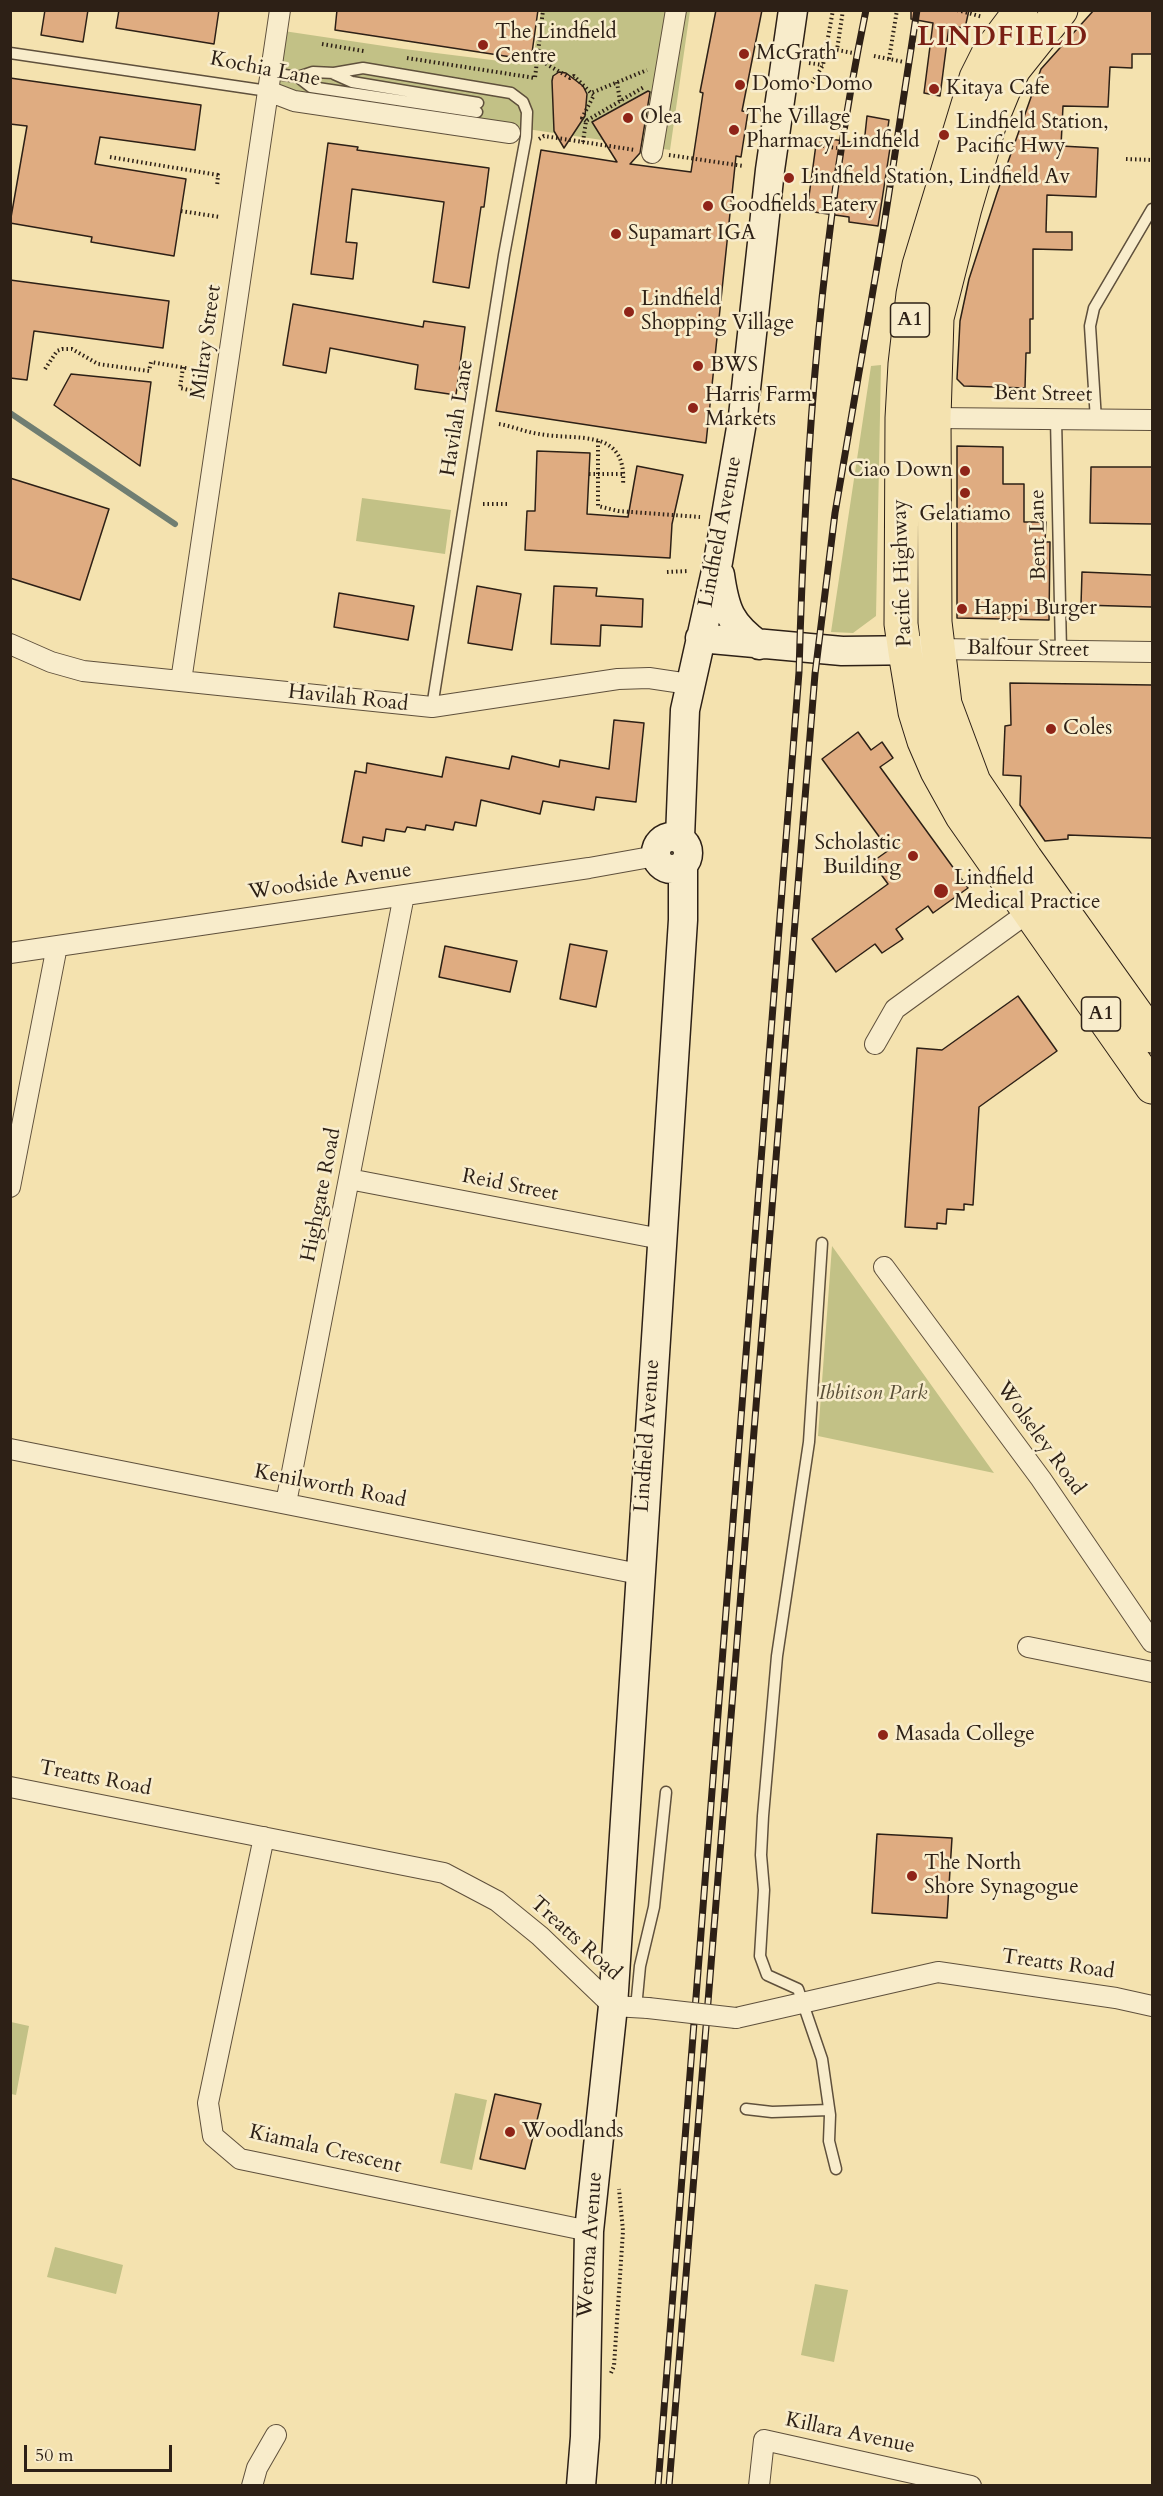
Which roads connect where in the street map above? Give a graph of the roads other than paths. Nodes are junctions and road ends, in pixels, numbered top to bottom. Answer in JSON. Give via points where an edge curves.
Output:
{"nodes":[{"id":1,"x":280,"y":10,"type":"edge"},
{"id":2,"x":676,"y":10,"type":"edge"},
{"id":3,"x":793,"y":10,"type":"edge"},
{"id":4,"x":1021,"y":10,"type":"edge"},
{"id":5,"x":1061,"y":10,"type":"edge"},
{"id":6,"x":10,"y":53,"type":"edge"},
{"id":7,"x":334,"y":74,"type":"junction"},
{"id":8,"x":298,"y":77,"type":"junction"},
{"id":9,"x":270,"y":82,"type":"junction"},
{"id":10,"x":518,"y":135,"type":"junction"},
{"id":11,"x":652,"y":153,"type":"dead end"},
{"id":12,"x":1152,"y":209,"type":"edge"},
{"id":13,"x":934,"y":418,"type":"junction"},
{"id":14,"x":1056,"y":419,"type":"junction"},
{"id":15,"x":1096,"y":420,"type":"junction"},
{"id":16,"x":1152,"y":420,"type":"edge"},
{"id":17,"x":718,"y":562,"type":"junction"},
{"id":18,"x":700,"y":638,"type":"junction"},
{"id":19,"x":10,"y":644,"type":"edge"},
{"id":20,"x":759,"y":645,"type":"junction"},
{"id":21,"x":937,"y":649,"type":"junction"},
{"id":22,"x":1061,"y":651,"type":"junction"},
{"id":23,"x":904,"y":652,"type":"junction"},
{"id":24,"x":1152,"y":652,"type":"edge"},
{"id":25,"x":181,"y":681,"type":"junction"},
{"id":26,"x":689,"y":684,"type":"junction"},
{"id":27,"x":432,"y":707,"type":"junction"},
{"id":28,"x":680,"y":838,"type":"junction"},
{"id":29,"x":656,"y":856,"type":"junction"},
{"id":30,"x":683,"y":866,"type":"junction"},
{"id":31,"x":404,"y":895,"type":"junction"},
{"id":32,"x":1030,"y":911,"type":"junction"},
{"id":33,"x":57,"y":946,"type":"junction"},
{"id":34,"x":10,"y":953,"type":"edge"},
{"id":35,"x":1152,"y":1036,"type":"edge"},
{"id":36,"x":874,"y":1044,"type":"dead end"},
{"id":37,"x":1152,"y":1087,"type":"edge"},
{"id":38,"x":349,"y":1179,"type":"junction"},
{"id":39,"x":10,"y":1187,"type":"edge"},
{"id":40,"x":661,"y":1239,"type":"junction"},
{"id":41,"x":822,"y":1244,"type":"dead end"},
{"id":42,"x":884,"y":1267,"type":"dead end"},
{"id":43,"x":10,"y":1449,"type":"edge"},
{"id":44,"x":286,"y":1503,"type":"junction"},
{"id":45,"x":639,"y":1574,"type":"junction"},
{"id":46,"x":1152,"y":1642,"type":"edge"},
{"id":47,"x":1028,"y":1647,"type":"dead end"},
{"id":48,"x":1152,"y":1672,"type":"edge"},
{"id":49,"x":10,"y":1787,"type":"edge"},
{"id":50,"x":666,"y":1792,"type":"dead end"},
{"id":51,"x":264,"y":1837,"type":"junction"},
{"id":52,"x":805,"y":2004,"type":"junction"},
{"id":53,"x":1152,"y":2006,"type":"edge"},
{"id":54,"x":632,"y":2007,"type":"junction"},
{"id":55,"x":746,"y":2109,"type":"dead end"},
{"id":56,"x":829,"y":2110,"type":"junction"},
{"id":57,"x":836,"y":2169,"type":"dead end"},
{"id":58,"x":589,"y":2231,"type":"junction"},
{"id":59,"x":276,"y":2435,"type":"dead end"},
{"id":60,"x":252,"y":2486,"type":"edge"},
{"id":61,"x":581,"y":2486,"type":"edge"},
{"id":62,"x":759,"y":2486,"type":"edge"},
{"id":63,"x":971,"y":2486,"type":"edge"}],
"edges":[{"from":1,"to":9,"type":"street","name":"Milray Street"},
{"from":2,"to":11,"type":"street"},
{"from":3,"to":17,"type":"street","name":"Lindfield Avenue","via":[[742,416]]},
{"from":4,"to":23,"type":"highway","name":"Pacific Highway","number":"A1","via":[[988,54],[976,78],[926,238],[913,294],[902,418]]},
{"from":5,"to":13,"type":"highway","name":"Pacific Highway","number":"A1","via":[[1014,69],[989,126],[937,318]]},
{"from":6,"to":9,"type":"lane","name":"Kochia Lane"},
{"from":7,"to":8,"type":"lane","via":[[313,72]]},
{"from":7,"to":8,"type":"lane","via":[[352,82],[477,108],[311,87]]},
{"from":7,"to":10,"type":"lane","name":"Havilah Lane","via":[[363,68],[511,93],[523,102],[527,112]]},
{"from":8,"to":9,"type":"lane"},
{"from":9,"to":10,"type":"street","name":"Kochia Lane","via":[[294,101]]},
{"from":9,"to":25,"type":"street","name":"Milray Street"},
{"from":10,"to":27,"type":"lane","name":"Havilah Lane","via":[[500,278]]},
{"from":12,"to":15,"type":"lane","via":[[1094,308],[1090,326]]},
{"from":13,"to":14,"type":"street","name":"Bent Street"},
{"from":13,"to":21,"type":"highway","name":"Pacific Highway","number":"A1"},
{"from":14,"to":15,"type":"street","name":"Bent Street"},
{"from":14,"to":22,"type":"lane","name":"Bent Lane"},
{"from":15,"to":16,"type":"street","name":"Bent Street"},
{"from":17,"to":18,"type":"street","name":"Lindfield Avenue"},
{"from":17,"to":20,"type":"street","via":[[732,621]]},
{"from":18,"to":20,"type":"street"},
{"from":18,"to":26,"type":"street","name":"Lindfield Avenue"},
{"from":19,"to":25,"type":"street","name":"Havilah Road","via":[[83,671]]},
{"from":20,"to":23,"type":"street"},
{"from":21,"to":22,"type":"street","name":"Balfour Street"},
{"from":21,"to":23,"type":"street","name":"Balfour Street"},
{"from":21,"to":35,"type":"highway","name":"Pacific Highway","number":"A1","via":[[945,704],[974,782]]},
{"from":22,"to":24,"type":"street","name":"Balfour Street"},
{"from":23,"to":32,"type":"highway","name":"Pacific Highway","number":"A1","via":[[915,712],[937,771],[962,816]]},
{"from":25,"to":27,"type":"street","name":"Havilah Road"},
{"from":26,"to":27,"type":"street","name":"Havilah Road","via":[[649,678],[618,679]]},
{"from":26,"to":28,"type":"street","name":"Lindfield Avenue","via":[[683,734]]},
{"from":28,"to":29,"type":"street","via":[[664,839],[657,846]]},
{"from":28,"to":30,"type":"street","via":[[689,851]]},
{"from":29,"to":30,"type":"street","via":[[669,869]]},
{"from":29,"to":31,"type":"street","name":"Woodside Avenue"},
{"from":30,"to":40,"type":"street","name":"Lindfield Avenue","via":[[683,920]]},
{"from":31,"to":33,"type":"street","name":"Woodside Avenue"},
{"from":31,"to":38,"type":"street","name":"Highgate Road"},
{"from":32,"to":36,"type":"street","via":[[895,1009]]},
{"from":32,"to":37,"type":"highway","name":"Pacific Highway","number":"A1"},
{"from":33,"to":34,"type":"street","name":"Woodside Avenue"},
{"from":33,"to":39,"type":"street"},
{"from":38,"to":40,"type":"street","name":"Reid Street"},
{"from":38,"to":44,"type":"street","name":"Highgate Road"},
{"from":40,"to":45,"type":"street","name":"Lindfield Avenue"},
{"from":41,"to":52,"type":"lane","via":[[809,1442],[777,1656],[761,1855],[762,1967],[767,1975],[798,1989]]},
{"from":42,"to":46,"type":"street","name":"Wolseley Road","via":[[1041,1479]]},
{"from":43,"to":44,"type":"street","name":"Kenilworth Road"},
{"from":44,"to":45,"type":"street","name":"Kenilworth Road"},
{"from":45,"to":54,"type":"street","name":"Lindfield Avenue"},
{"from":47,"to":48,"type":"street"},
{"from":49,"to":51,"type":"street","name":"Treatts Road"},
{"from":50,"to":54,"type":"lane","via":[[654,1908]]},
{"from":51,"to":54,"type":"street","name":"Treatts Road","via":[[444,1873],[496,1901]]},
{"from":51,"to":58,"type":"street","name":"Kiamala Crescent","via":[[208,2103],[213,2136],[240,2159]]},
{"from":52,"to":53,"type":"street","name":"Treatts Road","via":[[938,1972]]},
{"from":52,"to":54,"type":"street","name":"Treatts Road","bridge":true,"via":[[736,2018]]},
{"from":52,"to":56,"type":"lane","via":[[822,2059]]},
{"from":54,"to":58,"type":"street","name":"Werona Avenue"},
{"from":55,"to":56,"type":"lane"},
{"from":56,"to":57,"type":"lane","via":[[829,2141]]},
{"from":58,"to":61,"type":"street","name":"Werona Avenue"},
{"from":59,"to":60,"type":"street","via":[[256,2468]]},
{"from":62,"to":63,"type":"street","name":"Killara Avenue","via":[[764,2440]]}]}
